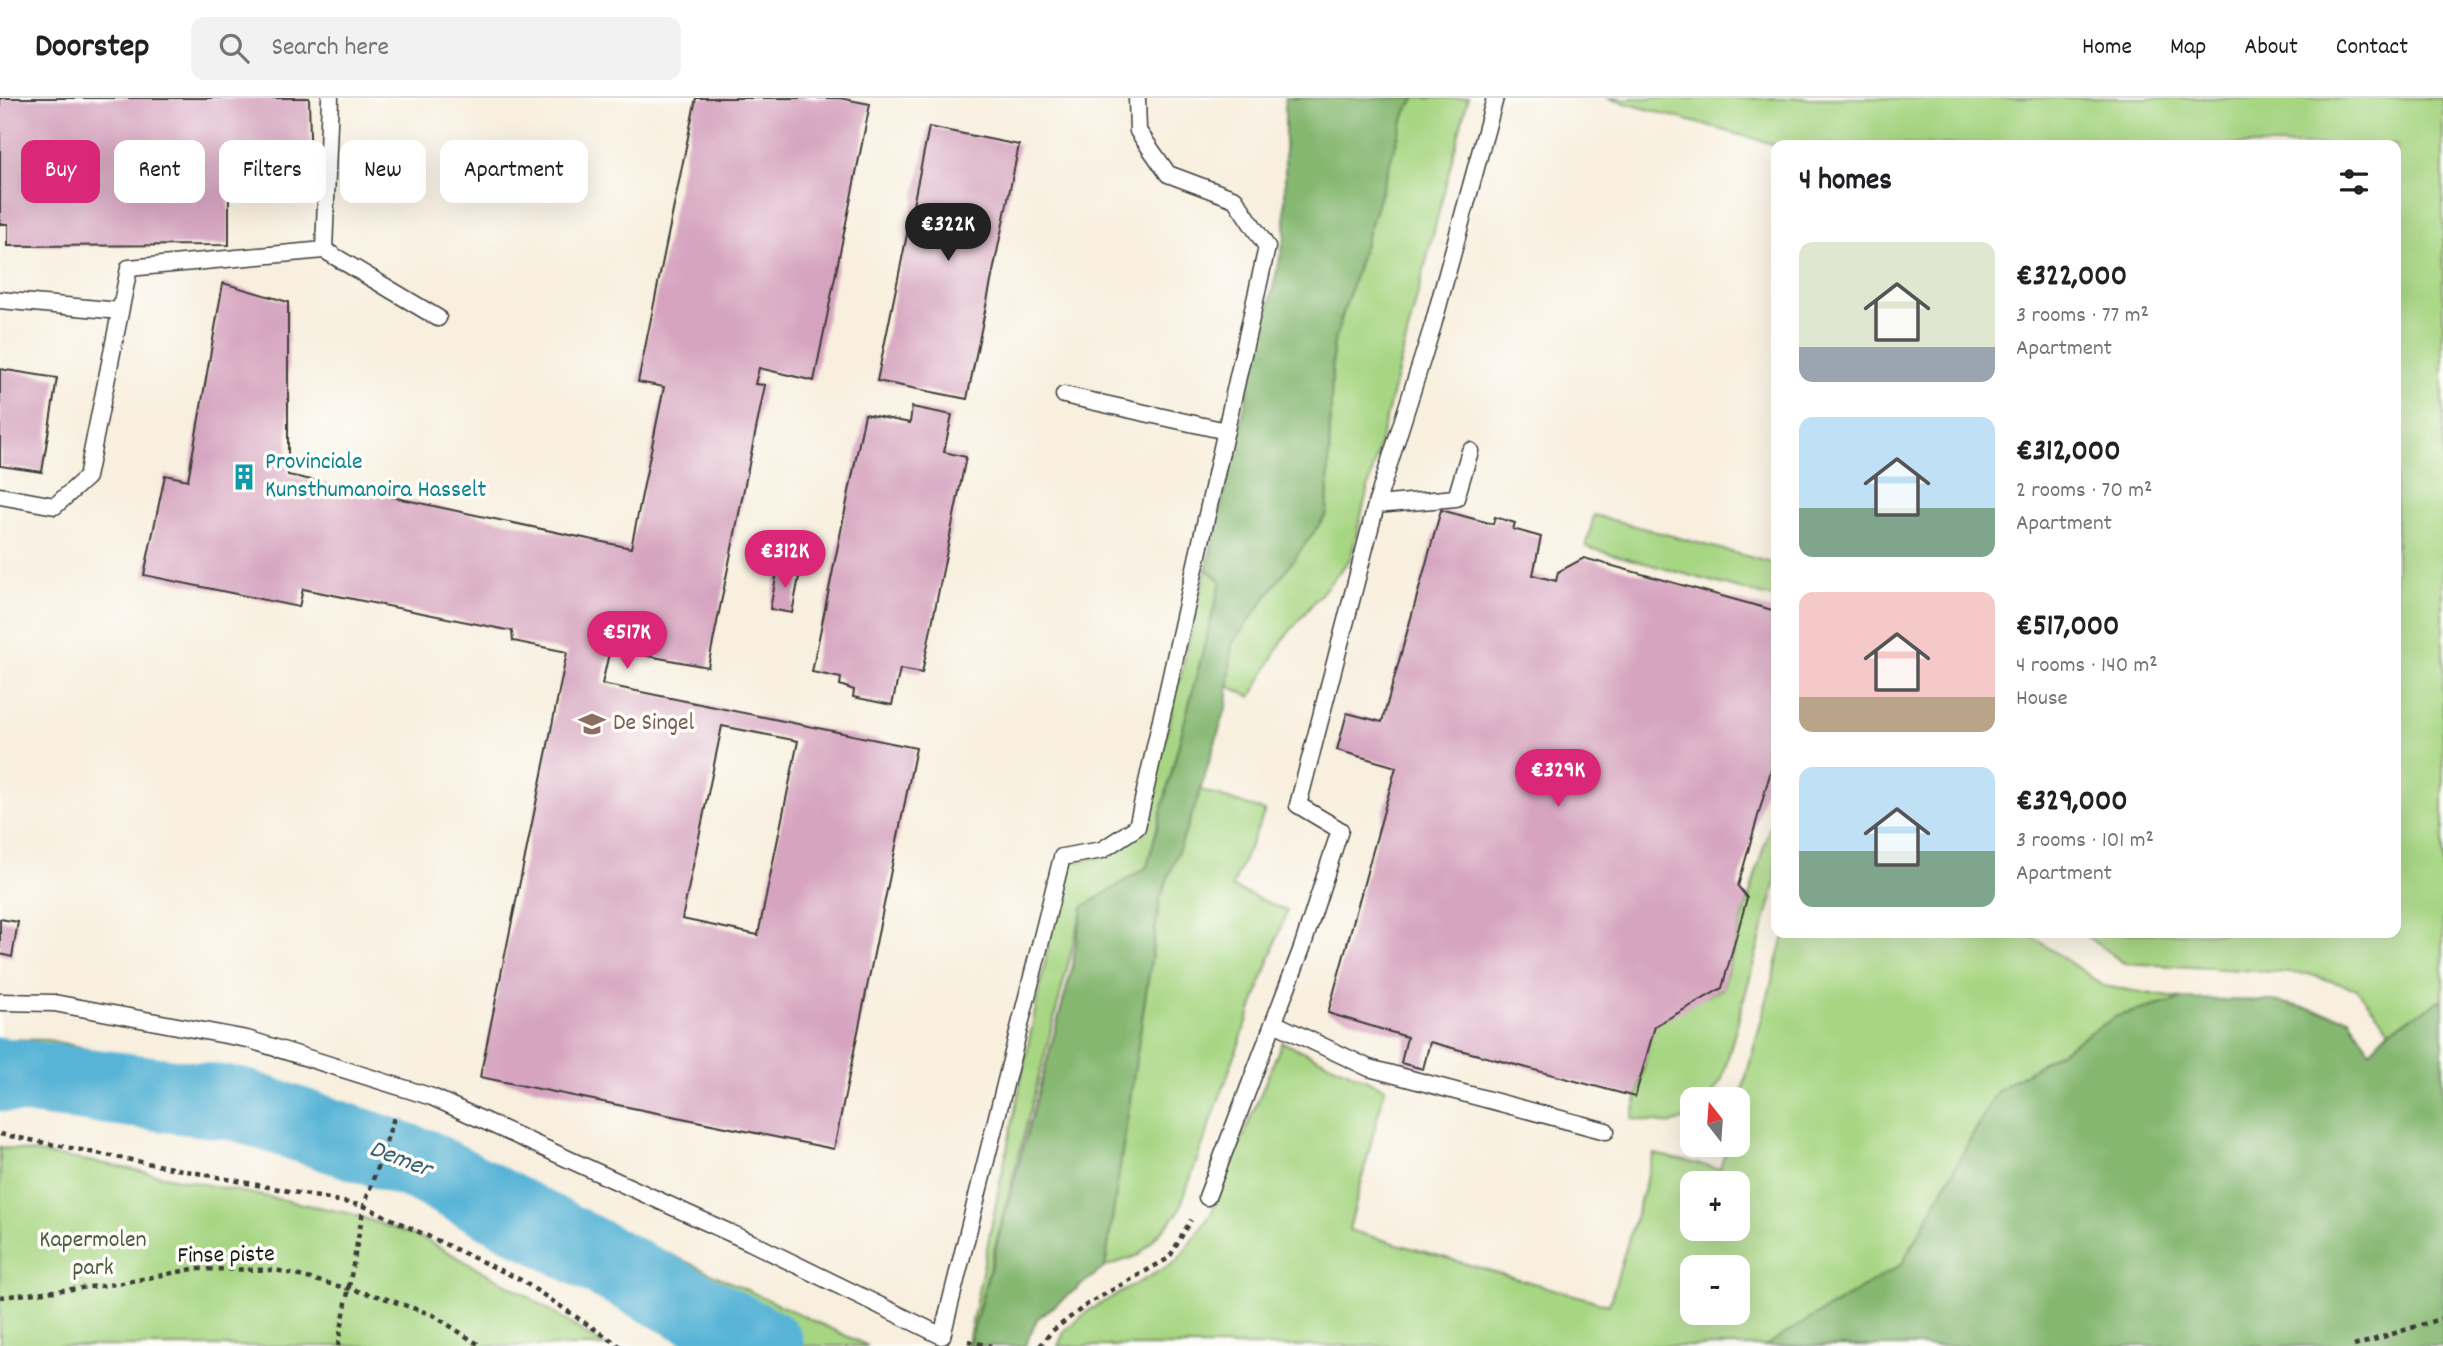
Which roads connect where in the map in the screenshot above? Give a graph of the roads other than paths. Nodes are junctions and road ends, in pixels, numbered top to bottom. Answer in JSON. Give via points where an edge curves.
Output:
{"nodes":[{"id":1,"x":330,"y":98,"type":"edge"},
{"id":2,"x":1137,"y":98,"type":"edge"},
{"id":3,"x":1495,"y":98,"type":"edge"},
{"id":4,"x":324,"y":250,"type":"junction"},
{"id":5,"x":0,"y":300,"type":"edge"},
{"id":6,"x":120,"y":310,"type":"junction"},
{"id":7,"x":438,"y":318,"type":"dead end"},
{"id":8,"x":1064,"y":395,"type":"dead end"},
{"id":9,"x":1226,"y":431,"type":"junction"},
{"id":10,"x":1470,"y":452,"type":"dead end"},
{"id":11,"x":0,"y":496,"type":"edge"},
{"id":12,"x":1376,"y":505,"type":"junction"},
{"id":13,"x":0,"y":1002,"type":"edge"},
{"id":14,"x":1274,"y":1023,"type":"junction"},
{"id":15,"x":1605,"y":1131,"type":"dead end"},
{"id":16,"x":1207,"y":1197,"type":"road end"}],
"edges":[{"from":1,"to":4,"type":"lane"},
{"from":2,"to":9,"type":"lane","via":[[1138,131],[1168,174],[1235,199],[1267,247]]},
{"from":3,"to":12,"type":"lane","via":[[1433,325]]},
{"from":4,"to":6,"type":"lane","via":[[129,268]]},
{"from":4,"to":7,"type":"lane"},
{"from":5,"to":6,"type":"lane"},
{"from":6,"to":11,"type":"lane","via":[[87,477],[55,506]]},
{"from":8,"to":9,"type":"lane"},
{"from":9,"to":13,"type":"lane","via":[[1137,827],[1102,850],[1062,857],[942,1336],[750,1242],[432,1097],[247,1039],[54,1003]]},
{"from":10,"to":12,"type":"lane","via":[[1456,498]]},
{"from":12,"to":14,"type":"lane","via":[[1298,805],[1340,830]]},
{"from":14,"to":15,"type":"lane","via":[[1369,1068]]},
{"from":14,"to":16,"type":"lane"}]}
